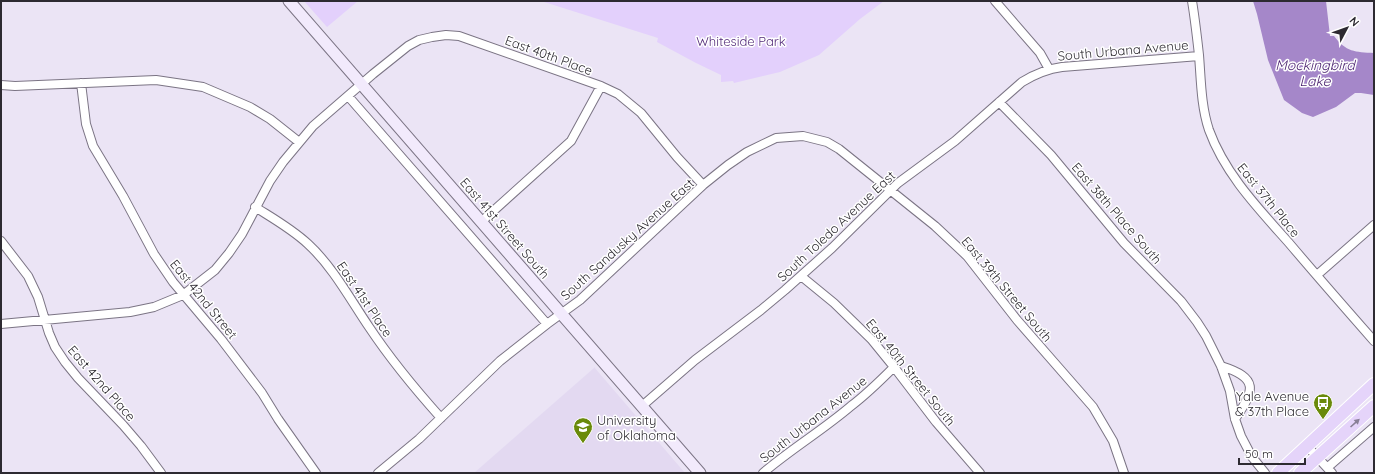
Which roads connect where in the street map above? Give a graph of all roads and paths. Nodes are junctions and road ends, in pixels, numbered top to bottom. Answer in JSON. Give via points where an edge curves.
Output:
{"nodes":[{"id":1,"x":289,"y":1,"type":"edge"},
{"id":2,"x":995,"y":1,"type":"edge"},
{"id":3,"x":1192,"y":1,"type":"edge"},
{"id":4,"x":1199,"y":56,"type":"junction"},
{"id":5,"x":1049,"y":69,"type":"junction"},
{"id":6,"x":81,"y":83,"type":"junction"},
{"id":7,"x":362,"y":84,"type":"junction"},
{"id":8,"x":1,"y":85,"type":"edge"},
{"id":9,"x":601,"y":86,"type":"junction"},
{"id":10,"x":348,"y":96,"type":"junction"},
{"id":11,"x":999,"y":102,"type":"junction"},
{"id":12,"x":299,"y":142,"type":"junction"},
{"id":13,"x":840,"y":149,"type":"joint"},
{"id":14,"x":703,"y":185,"type":"junction"},
{"id":15,"x":890,"y":190,"type":"junction"},
{"id":16,"x":255,"y":208,"type":"junction"},
{"id":17,"x":481,"y":222,"type":"junction"},
{"id":18,"x":1374,"y":225,"type":"edge"},
{"id":19,"x":1,"y":241,"type":"edge"},
{"id":20,"x":1317,"y":275,"type":"junction"},
{"id":21,"x":801,"y":276,"type":"junction"},
{"id":22,"x":183,"y":295,"type":"junction"},
{"id":23,"x":561,"y":314,"type":"junction"},
{"id":24,"x":45,"y":319,"type":"junction"},
{"id":25,"x":1,"y":324,"type":"edge"},
{"id":26,"x":547,"y":324,"type":"junction"},
{"id":27,"x":1374,"y":341,"type":"edge"},
{"id":28,"x":1221,"y":366,"type":"junction"},
{"id":29,"x":894,"y":367,"type":"junction"},
{"id":30,"x":1374,"y":384,"type":"edge"},
{"id":31,"x":642,"y":406,"type":"junction"},
{"id":32,"x":1374,"y":406,"type":"edge"},
{"id":33,"x":441,"y":418,"type":"junction"},
{"id":34,"x":1236,"y":419,"type":"junction"},
{"id":35,"x":1374,"y":426,"type":"edge"},
{"id":36,"x":1307,"y":446,"type":"junction"},
{"id":37,"x":1318,"y":457,"type":"junction"},
{"id":38,"x":1330,"y":470,"type":"edge"},
{"id":39,"x":1124,"y":472,"type":"edge"},
{"id":40,"x":161,"y":473,"type":"edge"},
{"id":41,"x":316,"y":473,"type":"edge"},
{"id":42,"x":378,"y":473,"type":"edge"},
{"id":43,"x":700,"y":473,"type":"edge"},
{"id":44,"x":763,"y":473,"type":"edge"},
{"id":45,"x":980,"y":473,"type":"edge"},
{"id":46,"x":1265,"y":473,"type":"edge"},
{"id":47,"x":1278,"y":473,"type":"edge"},
{"id":48,"x":1300,"y":473,"type":"edge"}],
"edges":[{"from":1,"to":7,"type":"main road","name":"East 41st Street South"},
{"from":2,"to":5,"type":"street","via":[[1040,52]]},
{"from":3,"to":4,"type":"street","name":"East 37th Place"},
{"from":4,"to":5,"type":"street","name":"South Urbana Avenue"},
{"from":4,"to":20,"type":"street","name":"East 37th Place","via":[[1204,110],[1217,149],[1240,186]]},
{"from":5,"to":11,"type":"street","name":"South Toledo Avenue East","via":[[1022,82]]},
{"from":6,"to":8,"type":"street"},
{"from":6,"to":12,"type":"street","via":[[156,80],[203,87],[250,107]]},
{"from":6,"to":22,"type":"street","name":"East 42nd Street","via":[[86,124],[92,146],[127,202],[154,254]]},
{"from":7,"to":9,"type":"street","name":"East 40th Place","via":[[418,40],[446,35],[466,38]]},
{"from":7,"to":10,"type":"street","name":"East 40th Place"},
{"from":7,"to":17,"type":"main road","name":"East 41st Street South"},
{"from":9,"to":14,"type":"street","name":"East 40th Place","via":[[618,94],[641,113]]},
{"from":9,"to":17,"type":"street","via":[[571,141]]},
{"from":10,"to":12,"type":"street","name":"East 40th Place","via":[[313,126]]},
{"from":10,"to":26,"type":"street"},
{"from":11,"to":15,"type":"street","name":"South Toledo Avenue East","via":[[955,141]]},
{"from":11,"to":28,"type":"street","name":"East 38th Place South","via":[[1051,155],[1124,243],[1181,301],[1206,336]]},
{"from":12,"to":16,"type":"street","name":"East 40th Place","via":[[270,181]]},
{"from":13,"to":14,"type":"street","name":"South Sandusky Avenue East","via":[[827,142],[803,136],[776,138],[747,152]]},
{"from":13,"to":15,"type":"street","name":"East 39th Street South"},
{"from":14,"to":23,"type":"street","name":"South Sandusky Avenue East","via":[[580,300]]},
{"from":15,"to":21,"type":"street","name":"South Toledo Avenue East"},
{"from":15,"to":39,"type":"street","name":"East 39th Street South","via":[[968,256],[1017,320],[1093,407],[1113,441]]},
{"from":16,"to":22,"type":"street","name":"East 40th Place","via":[[242,234],[223,261]]},
{"from":16,"to":33,"type":"street","name":"East 41st Place","via":[[288,227],[322,258],[388,355]]},
{"from":17,"to":23,"type":"main road","name":"East 41st Street South"},
{"from":18,"to":20,"type":"street"},
{"from":19,"to":24,"type":"street","name":"East 42nd Place","via":[[28,276]]},
{"from":20,"to":27,"type":"street","name":"East 37th Place"},
{"from":21,"to":29,"type":"street","name":"East 40th Street South","via":[[834,303],[872,340]]},
{"from":21,"to":31,"type":"street","name":"South Toledo Avenue East","via":[[761,310],[694,360]]},
{"from":22,"to":24,"type":"street","name":"East 40th Place","via":[[154,307],[130,312]]},
{"from":22,"to":41,"type":"street","name":"East 42nd Street","via":[[245,370]]},
{"from":23,"to":26,"type":"street","name":"South Sandusky Avenue East"},
{"from":23,"to":31,"type":"main road","name":"East 41st Street South"},
{"from":24,"to":25,"type":"street","name":"East 40th Place"},
{"from":24,"to":40,"type":"street","name":"East 42nd Place","via":[[55,347],[65,362],[108,408]]},
{"from":26,"to":33,"type":"street","name":"South Sandusky Avenue East","via":[[500,361]]},
{"from":28,"to":34,"type":"street","name":"East 38th Place South"},
{"from":28,"to":34,"type":"street","via":[[1242,375],[1251,388],[1247,402]]},
{"from":29,"to":44,"type":"street","name":"South Urbana Avenue","via":[[850,407]]},
{"from":29,"to":45,"type":"street","name":"East 40th Street South","via":[[936,422]]},
{"from":30,"to":36,"type":"main road"},
{"from":31,"to":43,"type":"main road","name":"East 41st Street South"},
{"from":37,"to":32,"type":"main road","one_way":true},
{"from":33,"to":42,"type":"street","name":"South Sandusky Avenue East"},
{"from":34,"to":46,"type":"street","name":"East 38th Place South","via":[[1246,447]]},
{"from":35,"to":38,"type":"street"},
{"from":36,"to":37,"type":"street"},
{"from":36,"to":47,"type":"main road"},
{"from":37,"to":38,"type":"street"},
{"from":37,"to":48,"type":"main road"}]}
